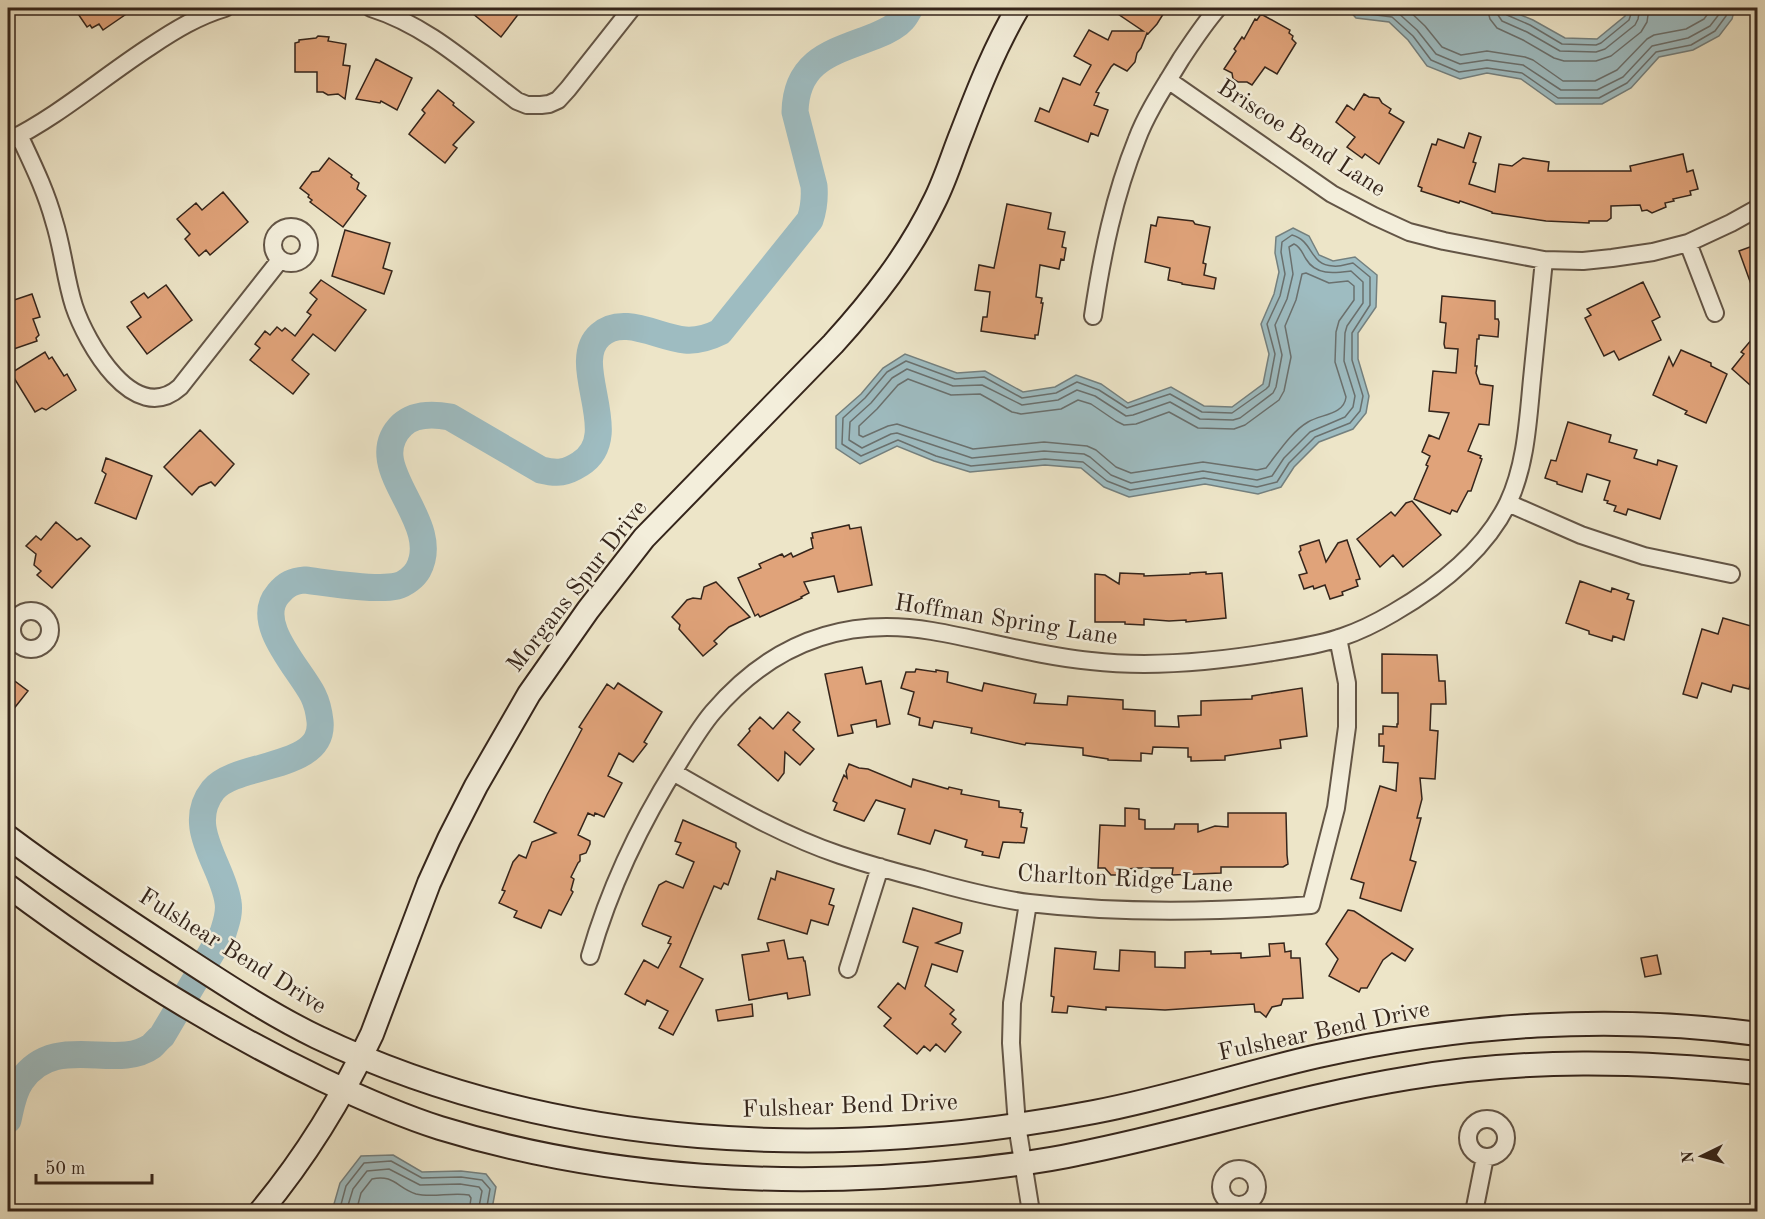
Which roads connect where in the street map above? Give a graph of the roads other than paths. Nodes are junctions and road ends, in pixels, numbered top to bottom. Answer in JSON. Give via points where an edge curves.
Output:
{"nodes":[{"id":1,"x":225,"y":8,"type":"edge"},
{"id":2,"x":371,"y":8,"type":"edge"},
{"id":3,"x":632,"y":8,"type":"edge"},
{"id":4,"x":1018,"y":8,"type":"edge"},
{"id":5,"x":1218,"y":8,"type":"edge"},
{"id":6,"x":1168,"y":80,"type":"junction"},
{"id":7,"x":13,"y":138,"type":"edge"},
{"id":8,"x":1758,"y":208,"type":"edge"},
{"id":9,"x":1688,"y":243,"type":"junction"},
{"id":10,"x":280,"y":260,"type":"dead end"},
{"id":11,"x":1544,"y":260,"type":"junction"},
{"id":12,"x":1715,"y":313,"type":"dead end"},
{"id":13,"x":1093,"y":316,"type":"dead end"},
{"id":14,"x":1508,"y":502,"type":"junction"},
{"id":15,"x":1731,"y":574,"type":"dead end"},
{"id":16,"x":1338,"y":638,"type":"junction"},
{"id":17,"x":673,"y":772,"type":"junction"},
{"id":18,"x":8,"y":837,"type":"edge"},
{"id":19,"x":880,"y":867,"type":"junction"},
{"id":20,"x":8,"y":886,"type":"edge"},
{"id":21,"x":1028,"y":903,"type":"junction"},
{"id":22,"x":590,"y":956,"type":"dead end"},
{"id":23,"x":848,"y":969,"type":"dead end"},
{"id":24,"x":1469,"y":1031,"type":"junction"},
{"id":25,"x":1758,"y":1034,"type":"edge"},
{"id":26,"x":362,"y":1057,"type":"junction"},
{"id":27,"x":1473,"y":1069,"type":"junction"},
{"id":28,"x":1758,"y":1073,"type":"edge"},
{"id":29,"x":344,"y":1089,"type":"junction"},
{"id":30,"x":1017,"y":1125,"type":"junction"},
{"id":31,"x":1485,"y":1157,"type":"dead end"},
{"id":32,"x":1023,"y":1163,"type":"junction"},
{"id":33,"x":260,"y":1212,"type":"edge"},
{"id":34,"x":1031,"y":1212,"type":"edge"},
{"id":35,"x":1474,"y":1212,"type":"edge"}],
"edges":[{"from":1,"to":7,"type":"street","via":[[177,29]]},
{"from":2,"to":3,"type":"street","via":[[395,16],[434,38],[521,103],[541,105],[553,102],[568,89]]},
{"from":4,"to":26,"type":"main road","name":"Morgans Spur Drive","via":[[989,64],[936,198],[894,270],[863,312],[644,538],[529,694],[449,839]]},
{"from":5,"to":6,"type":"street"},
{"from":6,"to":11,"type":"street","name":"Briscoe Bend Lane","via":[[1332,194],[1374,216],[1408,232]]},
{"from":6,"to":13,"type":"street","via":[[1137,138],[1115,202]]},
{"from":7,"to":10,"type":"street","via":[[40,180],[50,207],[80,322],[115,376],[140,396],[155,398],[174,393]]},
{"from":8,"to":9,"type":"street","name":"Briscoe Bend Lane"},
{"from":9,"to":11,"type":"street","name":"Briscoe Bend Lane","via":[[1612,258]]},
{"from":9,"to":12,"type":"street"},
{"from":11,"to":14,"type":"street","name":"Hoffman Spring Lane","via":[[1522,462]]},
{"from":14,"to":15,"type":"street","via":[[1581,535],[1644,556]]},
{"from":14,"to":16,"type":"street","name":"Hoffman Spring Lane","via":[[1490,532],[1438,585],[1372,625]]},
{"from":16,"to":17,"type":"street","name":"Hoffman Spring Lane","via":[[1199,662],[1138,664],[1046,654],[930,630],[883,626],[847,630],[812,639],[775,657],[742,682],[712,714]]},
{"from":16,"to":21,"type":"street","name":"Charlton Ridge Lane","via":[[1347,683],[1347,727],[1336,808],[1311,904],[1170,911]]},
{"from":17,"to":19,"type":"street","name":"Charlton Ridge Lane","via":[[792,836]]},
{"from":17,"to":22,"type":"street","name":"Hoffman Spring Lane","via":[[615,883]]},
{"from":18,"to":26,"type":"main road","name":"Fulshear Bend Drive","via":[[249,1000]]},
{"from":19,"to":21,"type":"street","name":"Charlton Ridge Lane"},
{"from":19,"to":23,"type":"street"},
{"from":20,"to":29,"type":"main road","via":[[138,976],[231,1033]]},
{"from":21,"to":30,"type":"street","via":[[1012,1004]]},
{"from":24,"to":25,"type":"main road","name":"Fulshear Bend Drive","via":[[1609,1024]]},
{"from":24,"to":27,"type":"main road"},
{"from":24,"to":30,"type":"main road","name":"Fulshear Bend Drive","via":[[1349,1049],[1096,1112]]},
{"from":26,"to":29,"type":"main road","name":"Morgans Spur Drive"},
{"from":26,"to":30,"type":"main road","name":"Fulshear Bend Drive","via":[[432,1084],[514,1106],[575,1120],[669,1133],[819,1140],[903,1137]]},
{"from":27,"to":28,"type":"main road","via":[[1635,1063]]},
{"from":27,"to":32,"type":"main road","via":[[1359,1087],[1149,1139]]},
{"from":29,"to":32,"type":"main road","via":[[438,1127],[507,1146],[664,1171],[739,1178],[829,1179],[904,1176]]},
{"from":29,"to":33,"type":"main road","name":"Morgans Spur Drive","via":[[297,1166]]},
{"from":30,"to":32,"type":"street"},
{"from":31,"to":35,"type":"street"},
{"from":32,"to":34,"type":"street"}]}
